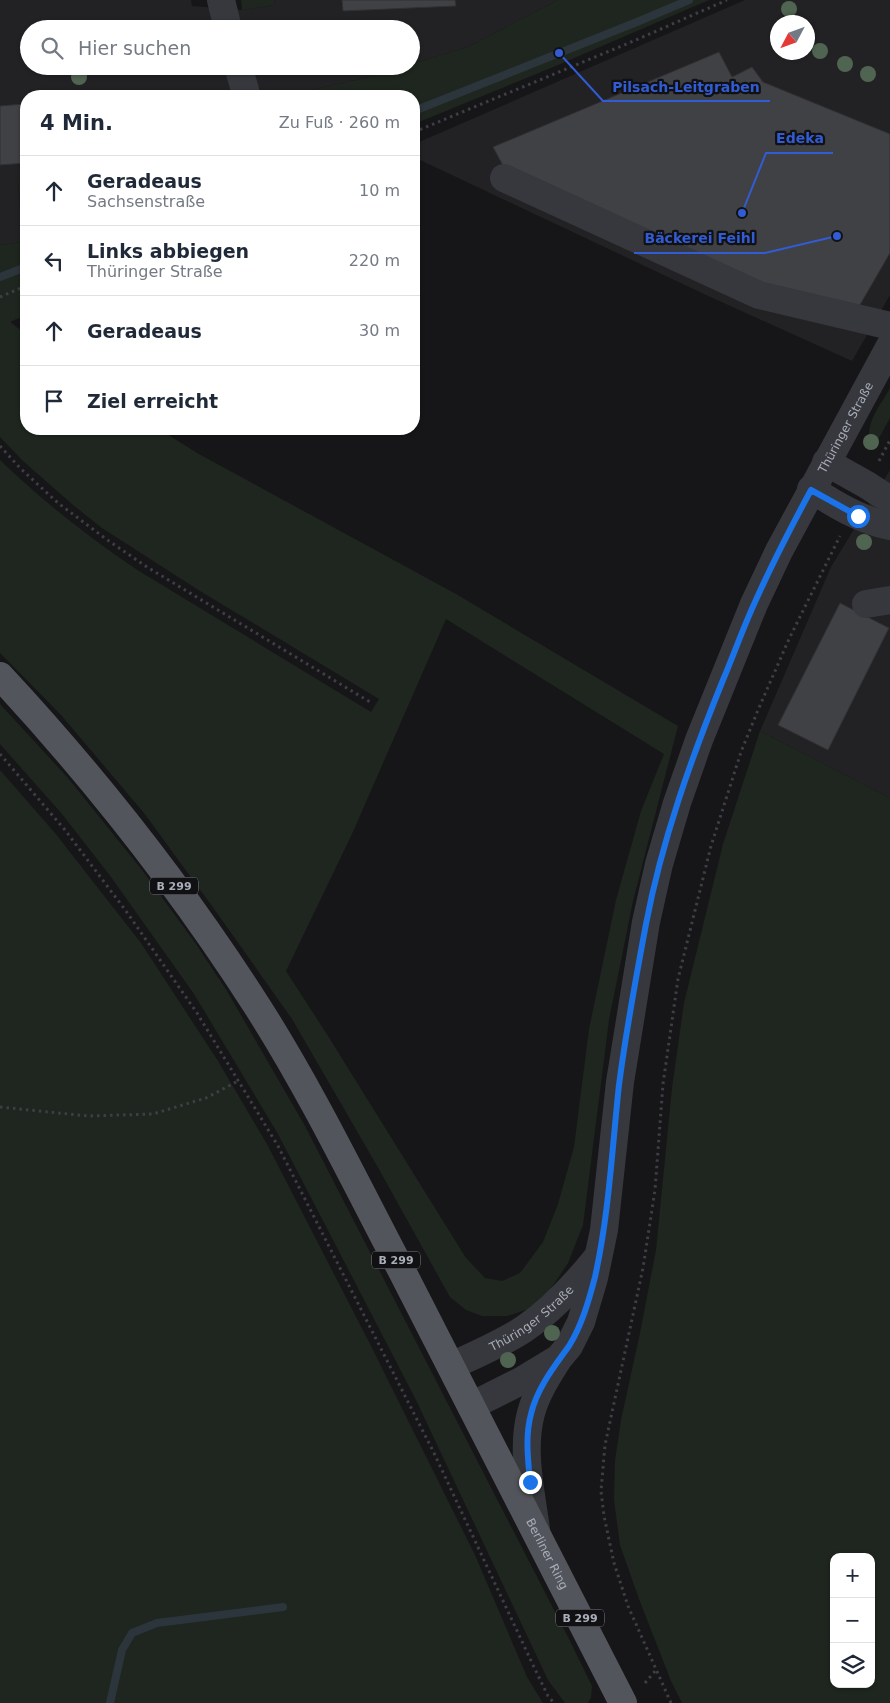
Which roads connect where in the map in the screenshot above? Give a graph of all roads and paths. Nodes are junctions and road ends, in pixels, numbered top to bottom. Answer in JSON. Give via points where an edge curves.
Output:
{"nodes":[{"id":1,"x":221,"y":0,"type":"edge"},
{"id":2,"x":727,"y":0,"type":"edge"},
{"id":3,"x":226,"y":20,"type":"edge"},
{"id":4,"x":420,"y":130,"type":"edge"},
{"id":5,"x":504,"y":178,"type":"dead end"},
{"id":6,"x":20,"y":289,"type":"edge"},
{"id":7,"x":0,"y":297,"type":"edge"},
{"id":8,"x":890,"y":326,"type":"edge"},
{"id":9,"x":890,"y":346,"type":"edge"},
{"id":10,"x":890,"y":440,"type":"edge"},
{"id":11,"x":0,"y":446,"type":"edge"},
{"id":12,"x":826,"y":462,"type":"junction"},
{"id":13,"x":877,"y":465,"type":"dead end"},
{"id":14,"x":811,"y":490,"type":"junction"},
{"id":15,"x":890,"y":500,"type":"edge"},
{"id":16,"x":890,"y":526,"type":"edge"},
{"id":17,"x":841,"y":534,"type":"dead end"},
{"id":18,"x":0,"y":676,"type":"edge"},
{"id":19,"x":370,"y":702,"type":"dead end"},
{"id":20,"x":0,"y":754,"type":"edge"},
{"id":21,"x":238,"y":1081,"type":"junction"},
{"id":22,"x":0,"y":1107,"type":"edge"},
{"id":23,"x":599,"y":1256,"type":"junction"},
{"id":24,"x":559,"y":1358,"type":"junction"},
{"id":25,"x":451,"y":1366,"type":"junction"},
{"id":26,"x":471,"y":1406,"type":"junction"},
{"id":27,"x":537,"y":1534,"type":"junction"},
{"id":28,"x":554,"y":1703,"type":"edge"},
{"id":29,"x":623,"y":1703,"type":"edge"},
{"id":30,"x":671,"y":1703,"type":"edge"}],
"edges":[{"from":1,"to":3,"type":"street"},
{"from":2,"to":4,"type":"path"},
{"from":5,"to":8,"type":"street","via":[[759,295]]},
{"from":6,"to":7,"type":"path"},
{"from":9,"to":12,"type":"street","name":"Thüringer Straße"},
{"from":10,"to":13,"type":"path"},
{"from":11,"to":19,"type":"path","via":[[58,503],[106,539]]},
{"from":12,"to":14,"type":"street","name":"Thüringer Straße"},
{"from":12,"to":15,"type":"street"},
{"from":14,"to":16,"type":"street","via":[[852,513]]},
{"from":14,"to":23,"type":"street","name":"Thüringer Straße","via":[[754,604],[699,740],[659,864],[621,1073]]},
{"from":17,"to":30,"type":"path","via":[[762,701],[741,752],[711,846],[678,979],[663,1084],[655,1190],[643,1268],[605,1445],[601,1490],[614,1563],[628,1606]]},
{"from":18,"to":25,"type":"main road","number":"B 299","via":[[76,760],[125,822],[205,928],[257,1006],[321,1115]]},
{"from":20,"to":21,"type":"path","via":[[65,830],[126,911],[197,1013]]},
{"from":21,"to":22,"type":"path","via":[[206,1098],[153,1114],[88,1116]]},
{"from":21,"to":28,"type":"path","via":[[278,1146],[430,1444],[533,1665]]},
{"from":23,"to":24,"type":"street","name":"Thüringer Straße","via":[[581,1322]]},
{"from":23,"to":25,"type":"street","name":"Thüringer Straße","via":[[580,1280],[543,1315],[508,1339]]},
{"from":24,"to":26,"type":"street","name":"Thüringer Straße"},
{"from":24,"to":27,"type":"street","via":[[537,1396],[528,1428],[527,1451]]},
{"from":25,"to":26,"type":"main road","number":"B 299"},
{"from":26,"to":27,"type":"main road","name":"Berliner Ring","number":"B 299"},
{"from":27,"to":29,"type":"main road","name":"Berliner Ring","number":"B 299"}]}
